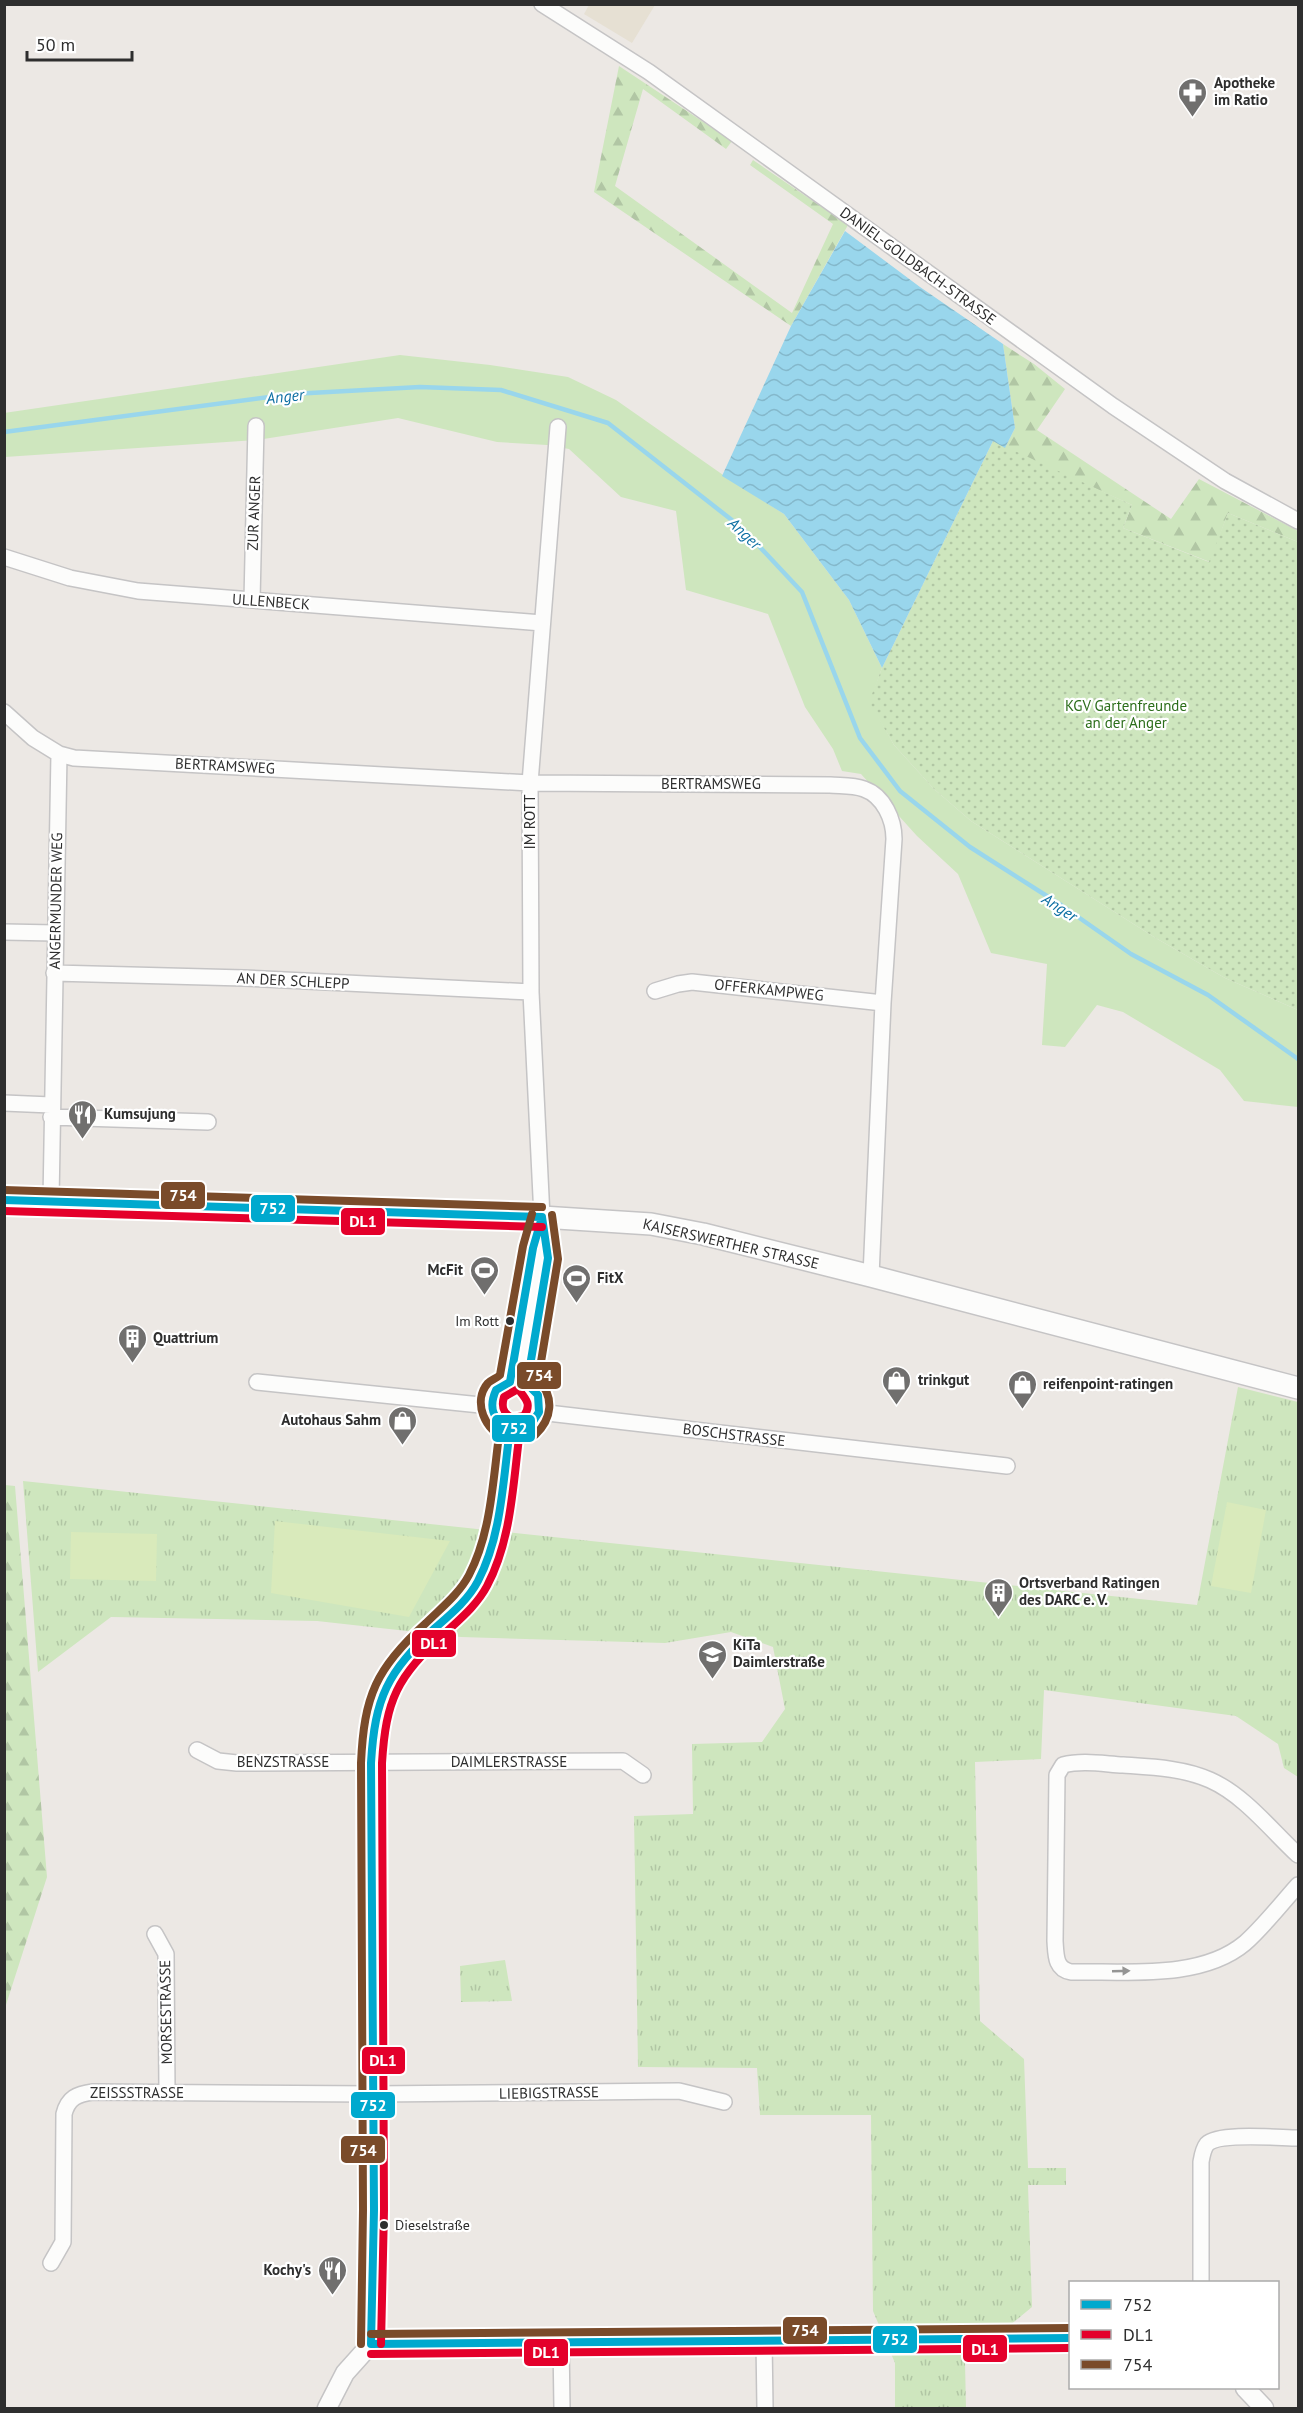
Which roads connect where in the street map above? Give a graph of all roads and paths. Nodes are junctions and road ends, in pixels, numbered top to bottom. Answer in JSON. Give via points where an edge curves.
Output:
{"nodes":[{"id":1,"x":542,"y":4,"type":"edge"},
{"id":2,"x":256,"y":426,"type":"dead end"},
{"id":3,"x":558,"y":427,"type":"dead end"},
{"id":4,"x":1299,"y":521,"type":"edge"},
{"id":5,"x":4,"y":557,"type":"edge"},
{"id":6,"x":252,"y":600,"type":"junction"},
{"id":7,"x":542,"y":623,"type":"junction"},
{"id":8,"x":4,"y":712,"type":"edge"},
{"id":9,"x":59,"y":754,"type":"junction"},
{"id":10,"x":530,"y":783,"type":"junction"},
{"id":11,"x":4,"y":932,"type":"edge"},
{"id":12,"x":55,"y":933,"type":"junction"},
{"id":13,"x":54,"y":973,"type":"junction"},
{"id":14,"x":655,"y":991,"type":"dead end"},
{"id":15,"x":531,"y":992,"type":"junction"},
{"id":16,"x":883,"y":1003,"type":"junction"},
{"id":17,"x":4,"y":1103,"type":"edge"},
{"id":18,"x":51,"y":1111,"type":"junction"},
{"id":19,"x":208,"y":1122,"type":"dead end"},
{"id":20,"x":4,"y":1200,"type":"edge"},
{"id":21,"x":51,"y":1200,"type":"junction"},
{"id":22,"x":542,"y":1217,"type":"junction"},
{"id":23,"x":871,"y":1276,"type":"junction"},
{"id":24,"x":257,"y":1382,"type":"dead end"},
{"id":25,"x":519,"y":1383,"type":"junction"},
{"id":26,"x":1299,"y":1388,"type":"edge"},
{"id":27,"x":490,"y":1406,"type":"junction"},
{"id":28,"x":539,"y":1412,"type":"junction"},
{"id":29,"x":510,"y":1429,"type":"junction"},
{"id":30,"x":1007,"y":1466,"type":"dead end"},
{"id":31,"x":197,"y":1750,"type":"dead end"},
{"id":32,"x":371,"y":1763,"type":"junction"},
{"id":33,"x":643,"y":1775,"type":"dead end"},
{"id":34,"x":1299,"y":1855,"type":"edge"},
{"id":35,"x":1299,"y":1885,"type":"edge"},
{"id":36,"x":155,"y":1934,"type":"dead end"},
{"id":37,"x":167,"y":2092,"type":"junction"},
{"id":38,"x":373,"y":2094,"type":"junction"},
{"id":39,"x":724,"y":2102,"type":"dead end"},
{"id":40,"x":1299,"y":2138,"type":"edge"},
{"id":41,"x":51,"y":2263,"type":"dead end"},
{"id":42,"x":1201,"y":2281,"type":"edge"},
{"id":43,"x":1069,"y":2338,"type":"edge"},
{"id":44,"x":764,"y":2340,"type":"junction"},
{"id":45,"x":561,"y":2342,"type":"junction"},
{"id":46,"x":371,"y":2344,"type":"junction"},
{"id":47,"x":1246,"y":2389,"type":"edge"},
{"id":48,"x":327,"y":2409,"type":"edge"},
{"id":49,"x":562,"y":2409,"type":"edge"},
{"id":50,"x":765,"y":2409,"type":"edge"},
{"id":51,"x":1264,"y":2409,"type":"edge"}],
"edges":[{"from":1,"to":4,"type":"street","name":"DANIEL-GOLDBACH-STRASSE","via":[[649,72],[1113,406],[1225,481]]},
{"from":2,"to":6,"type":"street","name":"ZUR ANGER"},
{"from":3,"to":7,"type":"street","name":"IM ROTT"},
{"from":5,"to":6,"type":"street","name":"ULLENBECK","via":[[70,578],[116,587]]},
{"from":6,"to":7,"type":"street","name":"ULLENBECK"},
{"from":7,"to":10,"type":"street","name":"IM ROTT"},
{"from":8,"to":9,"type":"street","via":[[33,738]]},
{"from":9,"to":10,"type":"street","name":"BERTRAMSWEG","via":[[74,758]]},
{"from":9,"to":12,"type":"street","name":"ANGERMUNDER WEG"},
{"from":10,"to":15,"type":"street","name":"IM ROTT"},
{"from":10,"to":16,"type":"street","name":"BERTRAMSWEG","via":[[865,789],[884,806],[894,828]]},
{"from":11,"to":12,"type":"street"},
{"from":12,"to":13,"type":"street","name":"ANGERMUNDER WEG"},
{"from":13,"to":15,"type":"street","name":"AN DER SCHLEPP"},
{"from":13,"to":18,"type":"street","name":"ANGERMUNDER WEG"},
{"from":14,"to":16,"type":"street","name":"OFFERKAMPWEG","via":[[692,982]]},
{"from":15,"to":22,"type":"street","name":"IM ROTT"},
{"from":16,"to":23,"type":"street","name":"BERTRAMSWEG"},
{"from":17,"to":18,"type":"street"},
{"from":18,"to":19,"type":"street"},
{"from":18,"to":21,"type":"street","name":"ANGERMUNDER WEG"},
{"from":20,"to":21,"type":"main road","name":"KAISERSWERTHER STRASSE"},
{"from":21,"to":22,"type":"main road","name":"KAISERSWERTHER STRASSE"},
{"from":22,"to":23,"type":"main road","name":"KAISERSWERTHER STRASSE","via":[[651,1224]]},
{"from":22,"to":25,"type":"street","via":[[548,1258]]},
{"from":23,"to":26,"type":"main road","name":"KAISERSWERTHER STRASSE"},
{"from":24,"to":27,"type":"street"},
{"from":25,"to":27,"type":"street","via":[[502,1384]]},
{"from":25,"to":28,"type":"street","via":[[538,1395]]},
{"from":27,"to":29,"type":"street","via":[[496,1421]]},
{"from":28,"to":29,"type":"street","via":[[530,1426]]},
{"from":28,"to":30,"type":"street","name":"BOSCHSTRASSE"},
{"from":29,"to":32,"type":"street","via":[[493,1541],[485,1565],[471,1591],[405,1656],[389,1678],[375,1711]]},
{"from":31,"to":32,"type":"street","name":"BENZSTRASSE","via":[[228,1762]]},
{"from":32,"to":33,"type":"street","name":"DAIMLERSTRASSE","via":[[623,1761]]},
{"from":32,"to":38,"type":"street"},
{"from":34,"to":35,"type":"street","one_way":true,"via":[[1238,1798],[1210,1780],[1149,1767],[1083,1763],[1059,1769],[1055,1902],[1057,1957],[1063,1970],[1172,1970],[1211,1963],[1245,1942]]},
{"from":36,"to":37,"type":"street","name":"MORSESTRASSE","via":[[166,1954]]},
{"from":37,"to":38,"type":"street","name":"ZEISSSTRASSE"},
{"from":37,"to":41,"type":"street","name":"ZEISSSTRASSE","via":[[80,2093],[67,2104],[63,2242]]},
{"from":38,"to":39,"type":"street","name":"LIEBIGSTRASSE","via":[[679,2091]]},
{"from":38,"to":46,"type":"street"},
{"from":40,"to":42,"type":"street","via":[[1229,2138],[1208,2143],[1201,2162]]},
{"from":43,"to":44,"type":"street"},
{"from":44,"to":45,"type":"street"},
{"from":44,"to":50,"type":"street"},
{"from":45,"to":46,"type":"street"},
{"from":45,"to":49,"type":"street"},
{"from":46,"to":48,"type":"street","via":[[345,2373]]},
{"from":47,"to":51,"type":"street"}]}
